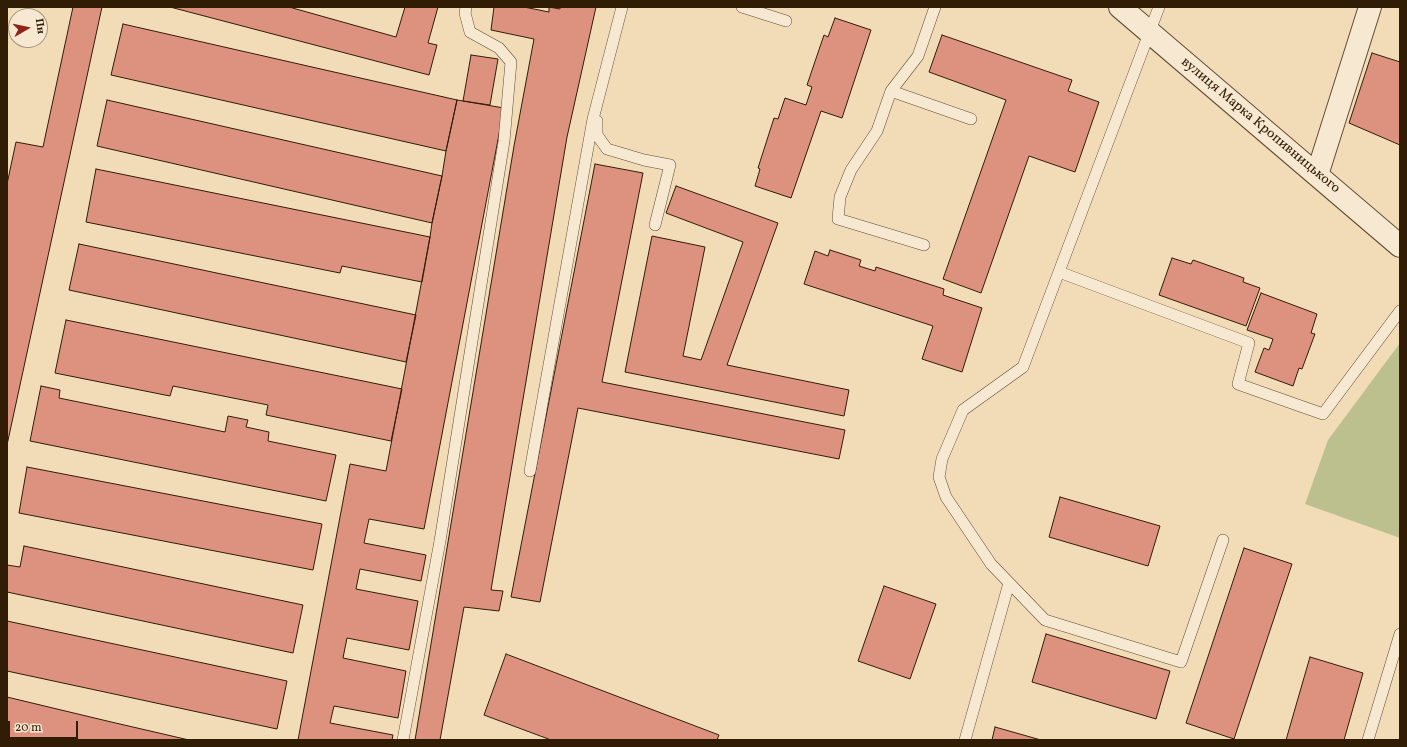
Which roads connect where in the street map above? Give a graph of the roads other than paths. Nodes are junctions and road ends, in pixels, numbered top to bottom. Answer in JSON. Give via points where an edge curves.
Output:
{"nodes":[{"id":1,"x":466,"y":7,"type":"edge"},
{"id":2,"x":622,"y":7,"type":"edge"},
{"id":3,"x":742,"y":7,"type":"edge"},
{"id":4,"x":935,"y":7,"type":"edge"},
{"id":5,"x":1120,"y":7,"type":"edge"},
{"id":6,"x":1159,"y":7,"type":"edge"},
{"id":7,"x":1370,"y":7,"type":"edge"},
{"id":8,"x":786,"y":21,"type":"dead end"},
{"id":9,"x":1149,"y":32,"type":"junction"},
{"id":10,"x":891,"y":91,"type":"junction"},
{"id":11,"x":597,"y":102,"type":"junction"},
{"id":12,"x":971,"y":119,"type":"dead end"},
{"id":13,"x":1317,"y":175,"type":"junction"},
{"id":14,"x":655,"y":224,"type":"dead end"},
{"id":15,"x":924,"y":245,"type":"dead end"},
{"id":16,"x":1400,"y":246,"type":"edge"},
{"id":17,"x":1059,"y":272,"type":"junction"},
{"id":18,"x":1400,"y":311,"type":"edge"},
{"id":19,"x":530,"y":471,"type":"dead end"},
{"id":20,"x":1223,"y":540,"type":"dead end"},
{"id":21,"x":1009,"y":582,"type":"junction"},
{"id":22,"x":1400,"y":634,"type":"edge"},
{"id":23,"x":403,"y":740,"type":"edge"},
{"id":24,"x":965,"y":740,"type":"edge"},
{"id":25,"x":1368,"y":740,"type":"edge"}],
"edges":[{"from":1,"to":23,"type":"lane","via":[[470,32],[498,48],[512,62],[502,157],[440,541]]},
{"from":2,"to":11,"type":"lane"},
{"from":3,"to":8,"type":"lane"},
{"from":4,"to":10,"type":"lane","via":[[918,56]]},
{"from":5,"to":9,"type":"street","name":"вулиця Марка Кропивницького"},
{"from":6,"to":9,"type":"lane"},
{"from":7,"to":13,"type":"street"},
{"from":9,"to":13,"type":"street","name":"вулиця Марка Кропивницького"},
{"from":9,"to":17,"type":"lane"},
{"from":10,"to":12,"type":"lane"},
{"from":10,"to":15,"type":"lane","via":[[877,131],[851,170],[840,197],[838,218]]},
{"from":11,"to":14,"type":"lane","via":[[598,135],[607,149],[670,165]]},
{"from":11,"to":19,"type":"lane"},
{"from":13,"to":16,"type":"street","name":"вулиця Марка Кропивницького"},
{"from":17,"to":18,"type":"lane","via":[[1249,342],[1238,384],[1323,414]]},
{"from":17,"to":21,"type":"lane","via":[[1023,367],[963,410],[942,459],[940,471],[939,478],[946,498],[991,564]]},
{"from":20,"to":21,"type":"lane","via":[[1181,662],[1045,620]]},
{"from":21,"to":24,"type":"lane"},
{"from":22,"to":25,"type":"lane"}]}
